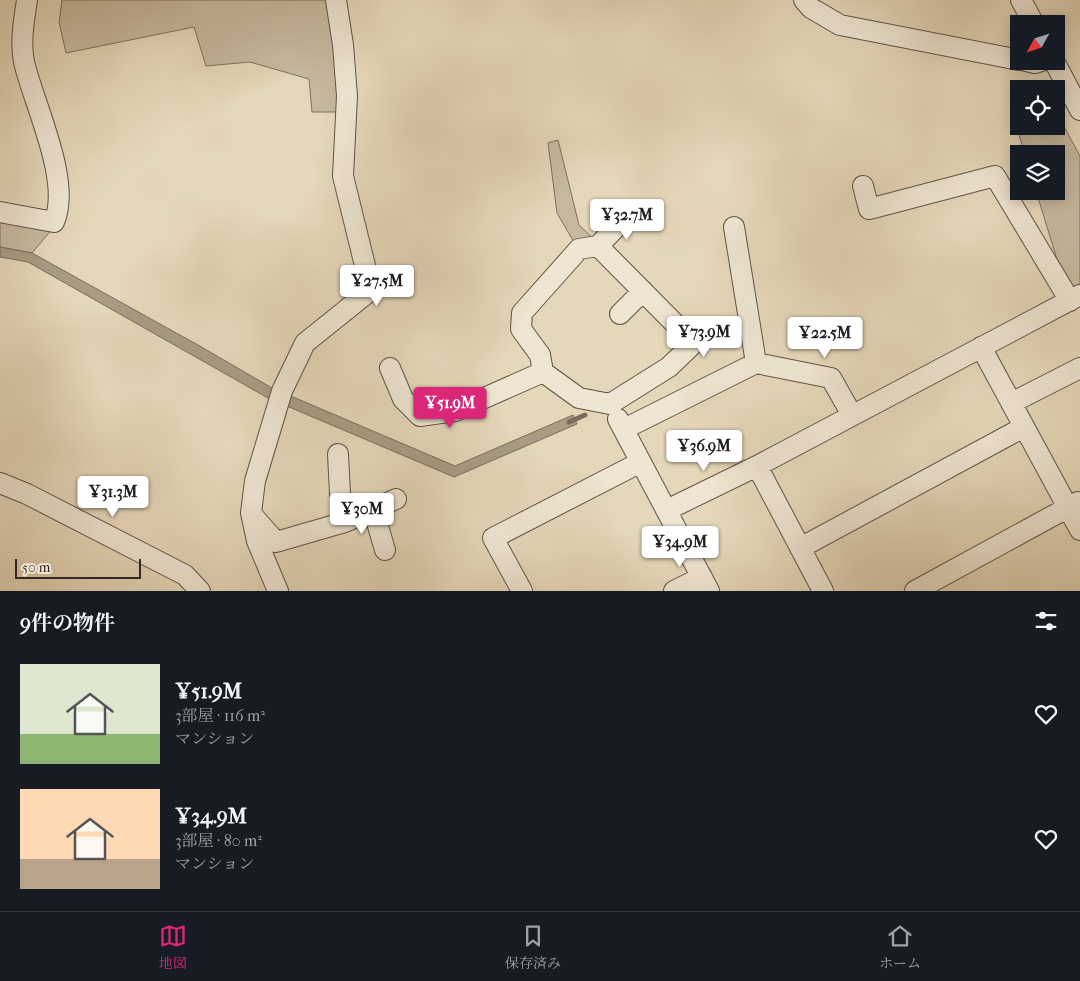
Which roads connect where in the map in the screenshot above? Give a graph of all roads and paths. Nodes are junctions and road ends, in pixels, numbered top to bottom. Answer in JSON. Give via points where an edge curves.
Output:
{"nodes":[{"id":1,"x":27,"y":0,"type":"edge"},
{"id":2,"x":336,"y":0,"type":"edge"},
{"id":3,"x":804,"y":0,"type":"edge"},
{"id":4,"x":1021,"y":0,"type":"edge"},
{"id":5,"x":1029,"y":15,"type":"edge"},
{"id":6,"x":1010,"y":58,"type":"edge"},
{"id":7,"x":1059,"y":70,"type":"edge"},
{"id":8,"x":1080,"y":110,"type":"edge"},
{"id":9,"x":863,"y":186,"type":"dead end"},
{"id":10,"x":0,"y":212,"type":"edge"},
{"id":11,"x":630,"y":213,"type":"dead end"},
{"id":12,"x":734,"y":227,"type":"dead end"},
{"id":13,"x":598,"y":246,"type":"junction"},
{"id":14,"x":643,"y":291,"type":"junction"},
{"id":15,"x":1075,"y":298,"type":"edge"},
{"id":16,"x":620,"y":314,"type":"dead end"},
{"id":17,"x":981,"y":347,"type":"junction"},
{"id":18,"x":756,"y":363,"type":"junction"},
{"id":19,"x":390,"y":368,"type":"dead end"},
{"id":20,"x":1080,"y":368,"type":"edge"},
{"id":21,"x":543,"y":372,"type":"junction"},
{"id":22,"x":1011,"y":403,"type":"junction"},
{"id":23,"x":610,"y":404,"type":"junction"},
{"id":24,"x":852,"y":415,"type":"junction"},
{"id":25,"x":1024,"y":427,"type":"junction"},
{"id":26,"x":624,"y":429,"type":"junction"},
{"id":27,"x":338,"y":454,"type":"dead end"},
{"id":28,"x":641,"y":462,"type":"junction"},
{"id":29,"x":757,"y":466,"type":"junction"},
{"id":30,"x":0,"y":483,"type":"edge"},
{"id":31,"x":396,"y":499,"type":"dead end"},
{"id":32,"x":1074,"y":505,"type":"edge"},
{"id":33,"x":373,"y":509,"type":"junction"},
{"id":34,"x":666,"y":510,"type":"junction"},
{"id":35,"x":251,"y":513,"type":"junction"},
{"id":36,"x":349,"y":520,"type":"junction"},
{"id":37,"x":1080,"y":530,"type":"edge"},
{"id":38,"x":800,"y":548,"type":"junction"},
{"id":39,"x":385,"y":550,"type":"dead end"},
{"id":40,"x":706,"y":584,"type":"edge"},
{"id":41,"x":200,"y":591,"type":"edge"},
{"id":42,"x":278,"y":591,"type":"edge"},
{"id":43,"x":522,"y":591,"type":"edge"},
{"id":44,"x":674,"y":591,"type":"edge"},
{"id":45,"x":823,"y":591,"type":"edge"},
{"id":46,"x":916,"y":591,"type":"edge"}],
"edges":[{"from":1,"to":10,"type":"street","via":[[22,36],[24,60],[58,180],[59,212],[54,222]]},
{"from":2,"to":35,"type":"street","via":[[347,96],[343,176],[371,290],[305,343],[282,391],[255,481]]},
{"from":3,"to":6,"type":"street","via":[[811,8],[840,25]]},
{"from":4,"to":5,"type":"street"},
{"from":7,"to":8,"type":"street"},
{"from":9,"to":15,"type":"street","via":[[869,209],[995,176]]},
{"from":11,"to":13,"type":"street"},
{"from":12,"to":18,"type":"street"},
{"from":13,"to":14,"type":"street"},
{"from":13,"to":21,"type":"street","via":[[579,249],[522,313],[521,329],[540,356]]},
{"from":14,"to":16,"type":"street"},
{"from":14,"to":23,"type":"street","via":[[694,343],[669,367]]},
{"from":15,"to":17,"type":"street"},
{"from":17,"to":22,"type":"street"},
{"from":17,"to":24,"type":"street"},
{"from":18,"to":24,"type":"street","via":[[831,378]]},
{"from":18,"to":26,"type":"street"},
{"from":19,"to":21,"type":"street","via":[[403,399],[420,416],[455,411]]},
{"from":20,"to":22,"type":"street"},
{"from":21,"to":23,"type":"street","via":[[579,398]]},
{"from":22,"to":25,"type":"street"},
{"from":23,"to":26,"type":"street"},
{"from":24,"to":29,"type":"street"},
{"from":25,"to":32,"type":"street"},
{"from":25,"to":38,"type":"street"},
{"from":26,"to":28,"type":"street"},
{"from":27,"to":36,"type":"street","via":[[340,494]]},
{"from":28,"to":34,"type":"street"},
{"from":28,"to":43,"type":"street","via":[[494,538]]},
{"from":29,"to":34,"type":"street"},
{"from":29,"to":38,"type":"street"},
{"from":30,"to":41,"type":"street","via":[[185,575]]},
{"from":31,"to":33,"type":"street"},
{"from":32,"to":37,"type":"street"},
{"from":32,"to":46,"type":"street"},
{"from":33,"to":36,"type":"street"},
{"from":33,"to":39,"type":"street"},
{"from":34,"to":40,"type":"street"},
{"from":35,"to":36,"type":"street","via":[[276,542]]},
{"from":35,"to":42,"type":"street","via":[[257,540]]},
{"from":38,"to":45,"type":"street"},
{"from":40,"to":44,"type":"street"}]}
